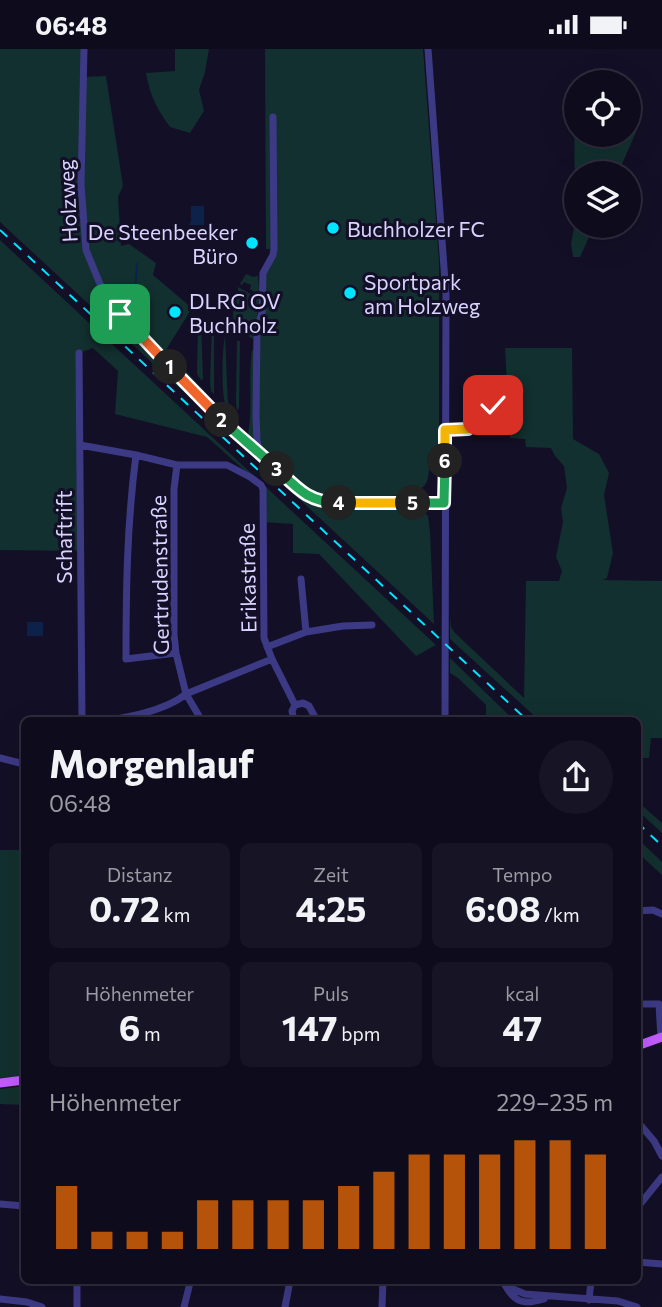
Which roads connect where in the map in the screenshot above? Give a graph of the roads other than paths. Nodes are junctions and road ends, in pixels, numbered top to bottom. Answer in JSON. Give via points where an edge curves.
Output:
{"nodes":[{"id":1,"x":84,"y":49,"type":"edge"},
{"id":2,"x":428,"y":49,"type":"edge"},
{"id":3,"x":273,"y":117,"type":"dead end"},
{"id":4,"x":79,"y":353,"type":"dead end"},
{"id":5,"x":493,"y":405,"type":"dead end"},
{"id":6,"x":445,"y":430,"type":"junction"},
{"id":7,"x":80,"y":445,"type":"junction"},
{"id":8,"x":259,"y":453,"type":"junction"},
{"id":9,"x":136,"y":455,"type":"junction"},
{"id":10,"x":177,"y":465,"type":"junction"},
{"id":11,"x":444,"y":503,"type":"junction"},
{"id":12,"x":301,"y":579,"type":"dead end"},
{"id":13,"x":372,"y":625,"type":"dead end"},
{"id":14,"x":306,"y":632,"type":"junction"},
{"id":15,"x":267,"y":647,"type":"junction"},
{"id":16,"x":176,"y":653,"type":"junction"},
{"id":17,"x":272,"y":659,"type":"junction"},
{"id":18,"x":186,"y":694,"type":"junction"},
{"id":19,"x":295,"y":705,"type":"junction"},
{"id":20,"x":82,"y":717,"type":"edge"},
{"id":21,"x":129,"y":717,"type":"edge"},
{"id":22,"x":200,"y":717,"type":"edge"},
{"id":23,"x":293,"y":717,"type":"edge"},
{"id":24,"x":315,"y":717,"type":"edge"},
{"id":25,"x":445,"y":717,"type":"edge"},
{"id":26,"x":0,"y":758,"type":"edge"},
{"id":27,"x":21,"y":763,"type":"edge"},
{"id":28,"x":641,"y":911,"type":"edge"},
{"id":29,"x":662,"y":914,"type":"edge"},
{"id":30,"x":641,"y":1005,"type":"edge"},
{"id":31,"x":662,"y":1037,"type":"edge"},
{"id":32,"x":641,"y":1045,"type":"edge"},
{"id":33,"x":21,"y":1080,"type":"edge"},
{"id":34,"x":0,"y":1083,"type":"edge"},
{"id":35,"x":641,"y":1126,"type":"edge"},
{"id":36,"x":662,"y":1157,"type":"edge"},
{"id":37,"x":662,"y":1177,"type":"edge"},
{"id":38,"x":641,"y":1203,"type":"edge"},
{"id":39,"x":0,"y":1204,"type":"edge"},
{"id":40,"x":21,"y":1206,"type":"edge"},
{"id":41,"x":641,"y":1260,"type":"edge"},
{"id":42,"x":662,"y":1264,"type":"edge"},
{"id":43,"x":77,"y":1284,"type":"edge"},
{"id":44,"x":289,"y":1284,"type":"edge"},
{"id":45,"x":383,"y":1284,"type":"edge"},
{"id":46,"x":505,"y":1284,"type":"edge"},
{"id":47,"x":591,"y":1284,"type":"edge"},
{"id":48,"x":189,"y":1287,"type":"dead end"},
{"id":49,"x":589,"y":1300,"type":"junction"},
{"id":50,"x":2,"y":1302,"type":"edge"},
{"id":51,"x":522,"y":1302,"type":"edge"},
{"id":52,"x":42,"y":1307,"type":"edge"},
{"id":53,"x":77,"y":1307,"type":"edge"},
{"id":54,"x":184,"y":1307,"type":"edge"},
{"id":55,"x":285,"y":1307,"type":"edge"},
{"id":56,"x":382,"y":1307,"type":"edge"},
{"id":57,"x":637,"y":1307,"type":"edge"}],
"edges":[{"from":1,"to":8,"type":"street","name":"Holzweg","via":[[83,211],[86,250],[100,284],[142,339]]},
{"from":2,"to":6,"type":"street","via":[[446,295]]},
{"from":3,"to":8,"type":"street","via":[[274,249],[262,273],[262,313],[257,329]]},
{"from":4,"to":7,"type":"street","name":"Schaftrift"},
{"from":5,"to":6,"type":"street","via":[[468,429]]},
{"from":6,"to":11,"type":"street"},
{"from":7,"to":9,"type":"street"},
{"from":7,"to":20,"type":"street","name":"Schaftrift"},
{"from":8,"to":11,"type":"street","name":"Holzweg","via":[[303,494],[325,502]]},
{"from":9,"to":10,"type":"street"},
{"from":9,"to":16,"type":"street","via":[[125,572],[126,659]]},
{"from":10,"to":15,"type":"street","name":"Erikastraße","via":[[227,465],[263,489]]},
{"from":10,"to":16,"type":"street","name":"Gertrudenstraße"},
{"from":11,"to":25,"type":"street"},
{"from":12,"to":14,"type":"street"},
{"from":13,"to":14,"type":"street"},
{"from":14,"to":15,"type":"street"},
{"from":15,"to":17,"type":"street","name":"Erikastraße"},
{"from":16,"to":18,"type":"street","name":"Gertrudenstraße"},
{"from":17,"to":18,"type":"street"},
{"from":17,"to":19,"type":"street","name":"Erikastraße"},
{"from":18,"to":21,"type":"street"},
{"from":18,"to":22,"type":"street","name":"Gertrudenstraße"},
{"from":19,"to":23,"type":"street"},
{"from":19,"to":24,"type":"street","name":"Erikastraße","via":[[309,706]]},
{"from":26,"to":27,"type":"street"},
{"from":28,"to":29,"type":"street"},
{"from":30,"to":31,"type":"street","via":[[659,1004]]},
{"from":31,"to":32,"type":"main road"},
{"from":33,"to":34,"type":"main road"},
{"from":35,"to":36,"type":"street"},
{"from":37,"to":38,"type":"street"},
{"from":39,"to":40,"type":"street"},
{"from":41,"to":42,"type":"street"},
{"from":43,"to":53,"type":"street"},
{"from":44,"to":55,"type":"street"},
{"from":45,"to":56,"type":"street"},
{"from":46,"to":51,"type":"street"},
{"from":47,"to":49,"type":"street"},
{"from":48,"to":54,"type":"street"},
{"from":49,"to":51,"type":"street","via":[[567,1302],[551,1297]]},
{"from":49,"to":57,"type":"street"},
{"from":50,"to":52,"type":"street"}]}
